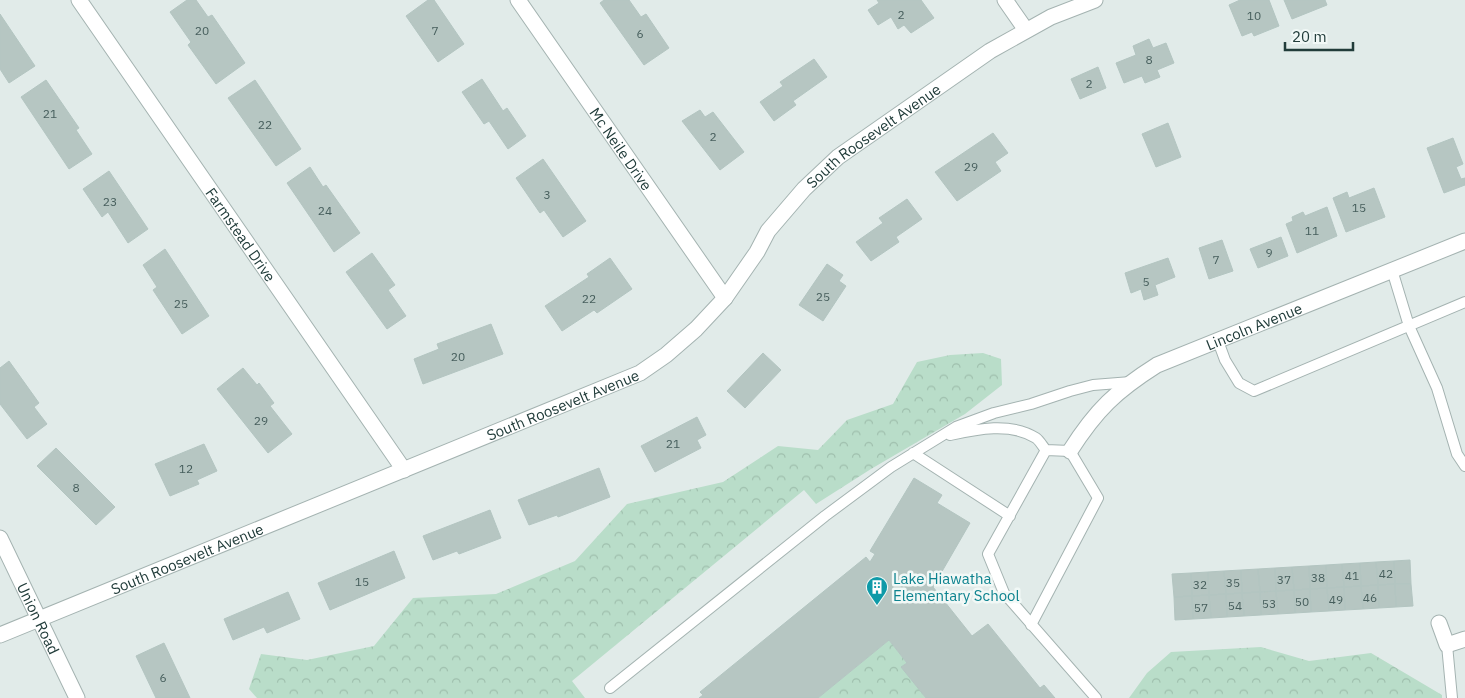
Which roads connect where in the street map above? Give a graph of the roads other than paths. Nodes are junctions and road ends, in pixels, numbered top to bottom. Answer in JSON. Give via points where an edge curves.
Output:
{"nodes":[{"id":1,"x":79,"y":0,"type":"edge"},
{"id":2,"x":518,"y":0,"type":"edge"},
{"id":3,"x":1005,"y":0,"type":"edge"},
{"id":4,"x":1095,"y":0,"type":"edge"},
{"id":5,"x":1026,"y":30,"type":"junction"},
{"id":6,"x":1465,"y":241,"type":"edge"},
{"id":7,"x":1392,"y":270,"type":"junction"},
{"id":8,"x":725,"y":298,"type":"junction"},
{"id":9,"x":1465,"y":302,"type":"edge"},
{"id":10,"x":1409,"y":326,"type":"junction"},
{"id":11,"x":1218,"y":341,"type":"junction"},
{"id":12,"x":1131,"y":382,"type":"junction"},
{"id":13,"x":939,"y":437,"type":"junction"},
{"id":14,"x":1046,"y":450,"type":"junction"},
{"id":15,"x":1070,"y":451,"type":"junction"},
{"id":16,"x":913,"y":453,"type":"junction"},
{"id":17,"x":1465,"y":466,"type":"edge"},
{"id":18,"x":404,"y":470,"type":"junction"},
{"id":19,"x":1010,"y":516,"type":"junction"},
{"id":20,"x":0,"y":538,"type":"edge"},
{"id":21,"x":39,"y":619,"type":"junction"},
{"id":22,"x":1439,"y":623,"type":"dead end"},
{"id":23,"x":1031,"y":625,"type":"junction"},
{"id":24,"x":0,"y":636,"type":"edge"},
{"id":25,"x":1465,"y":639,"type":"edge"},
{"id":26,"x":1447,"y":645,"type":"junction"},
{"id":27,"x":610,"y":688,"type":"dead end"},
{"id":28,"x":77,"y":698,"type":"edge"},
{"id":29,"x":1096,"y":698,"type":"edge"},
{"id":30,"x":1452,"y":698,"type":"edge"}],
"edges":[{"from":1,"to":18,"type":"street","name":"Farmstead Drive"},
{"from":2,"to":8,"type":"street","name":"Mc Neile Drive"},
{"from":3,"to":5,"type":"street"},
{"from":4,"to":5,"type":"street","name":"South Roosevelt Avenue"},
{"from":5,"to":8,"type":"street","name":"South Roosevelt Avenue","via":[[990,51],[838,157],[804,188],[768,231]]},
{"from":6,"to":7,"type":"street","name":"Lincoln Avenue"},
{"from":7,"to":10,"type":"lane"},
{"from":7,"to":11,"type":"street","name":"Lincoln Avenue"},
{"from":8,"to":18,"type":"street","name":"South Roosevelt Avenue","via":[[696,329],[640,373]]},
{"from":9,"to":10,"type":"lane"},
{"from":10,"to":11,"type":"lane","via":[[1254,392],[1239,384]]},
{"from":10,"to":17,"type":"lane","via":[[1437,388],[1458,454]]},
{"from":11,"to":12,"type":"street","name":"Lincoln Avenue","via":[[1157,365]]},
{"from":12,"to":13,"type":"lane","via":[[1093,385],[1070,391],[994,413]]},
{"from":12,"to":15,"type":"street","name":"Lincoln Avenue","via":[[1107,401]]},
{"from":13,"to":14,"type":"lane","via":[[1001,428],[1022,431],[1037,439]]},
{"from":13,"to":16,"type":"lane"},
{"from":14,"to":15,"type":"lane"},
{"from":14,"to":19,"type":"lane"},
{"from":15,"to":23,"type":"lane","via":[[1098,498]]},
{"from":16,"to":19,"type":"lane"},
{"from":16,"to":27,"type":"lane","via":[[825,516]]},
{"from":18,"to":21,"type":"street","name":"South Roosevelt Avenue"},
{"from":19,"to":23,"type":"lane","via":[[988,554],[1004,593]]},
{"from":20,"to":21,"type":"street","name":"Union Road"},
{"from":21,"to":24,"type":"street","name":"South Roosevelt Avenue"},
{"from":21,"to":28,"type":"street","name":"Union Road"},
{"from":22,"to":26,"type":"street"},
{"from":23,"to":29,"type":"lane"},
{"from":25,"to":26,"type":"street"},
{"from":26,"to":30,"type":"lane"}]}
